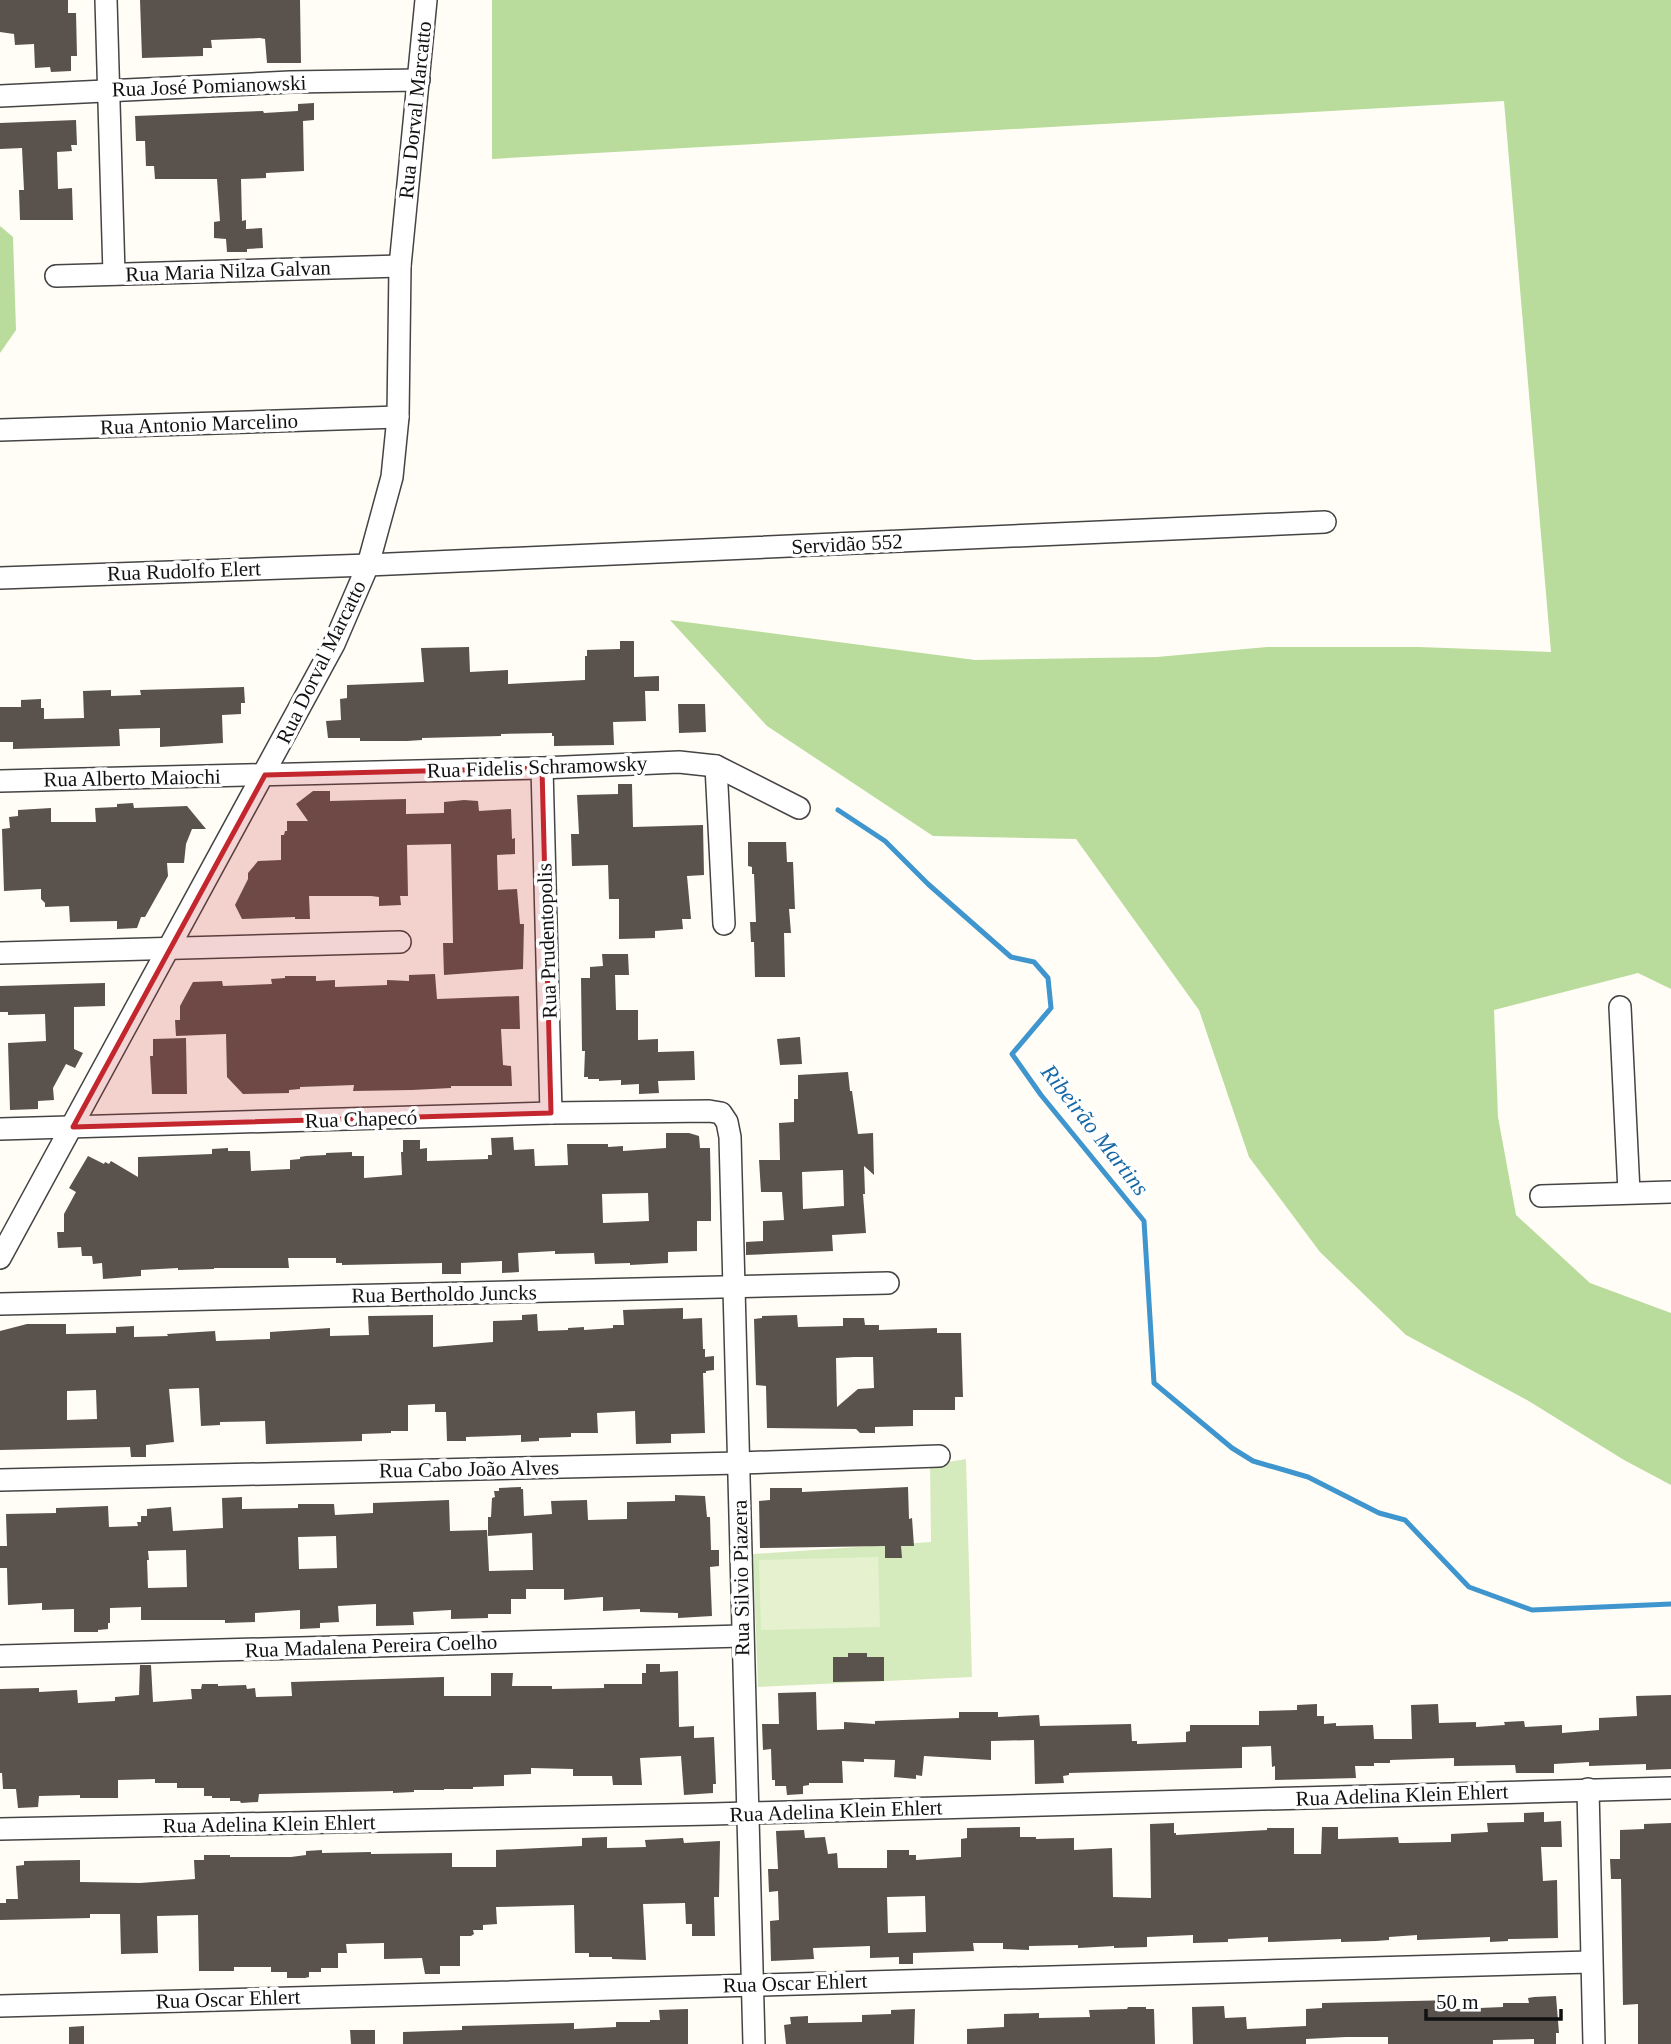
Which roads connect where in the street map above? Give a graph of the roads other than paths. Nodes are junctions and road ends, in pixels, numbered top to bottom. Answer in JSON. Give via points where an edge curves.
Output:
{"nodes":[{"id":1,"x":106,"y":0,"type":"edge"},
{"id":2,"x":426,"y":0,"type":"edge"},
{"id":3,"x":419,"y":80,"type":"junction"},
{"id":4,"x":109,"y":91,"type":"junction"},
{"id":5,"x":0,"y":96,"type":"edge"},
{"id":6,"x":400,"y":266,"type":"junction"},
{"id":7,"x":114,"y":274,"type":"junction"},
{"id":8,"x":56,"y":276,"type":"dead end"},
{"id":9,"x":398,"y":417,"type":"junction"},
{"id":10,"x":0,"y":430,"type":"edge"},
{"id":11,"x":1325,"y":522,"type":"dead end"},
{"id":12,"x":368,"y":565,"type":"junction"},
{"id":13,"x":0,"y":578,"type":"edge"},
{"id":14,"x":716,"y":766,"type":"junction"},
{"id":15,"x":542,"y":768,"type":"junction"},
{"id":16,"x":265,"y":775,"type":"junction"},
{"id":17,"x":0,"y":781,"type":"edge"},
{"id":18,"x":799,"y":808,"type":"dead end"},
{"id":19,"x":724,"y":924,"type":"dead end"},
{"id":20,"x":400,"y":942,"type":"dead end"},
{"id":21,"x":170,"y":948,"type":"junction"},
{"id":22,"x":0,"y":953,"type":"edge"},
{"id":23,"x":1620,"y":1007,"type":"dead end"},
{"id":24,"x":551,"y":1113,"type":"junction"},
{"id":25,"x":721,"y":1113,"type":"joint"},
{"id":26,"x":73,"y":1127,"type":"junction"},
{"id":27,"x":0,"y":1129,"type":"edge"},
{"id":28,"x":1629,"y":1192,"type":"junction"},
{"id":29,"x":1671,"y":1192,"type":"edge"},
{"id":30,"x":1541,"y":1196,"type":"dead end"},
{"id":31,"x":0,"y":1258,"type":"edge"},
{"id":32,"x":888,"y":1283,"type":"dead end"},
{"id":33,"x":734,"y":1288,"type":"junction"},
{"id":34,"x":0,"y":1304,"type":"edge"},
{"id":35,"x":939,"y":1457,"type":"dead end"},
{"id":36,"x":739,"y":1463,"type":"junction"},
{"id":37,"x":0,"y":1480,"type":"edge"},
{"id":38,"x":742,"y":1636,"type":"junction"},
{"id":39,"x":0,"y":1656,"type":"edge"},
{"id":40,"x":1671,"y":1788,"type":"edge"},
{"id":41,"x":1588,"y":1790,"type":"junction"},
{"id":42,"x":748,"y":1814,"type":"junction"},
{"id":43,"x":0,"y":1829,"type":"edge"},
{"id":44,"x":1590,"y":1962,"type":"junction"},
{"id":45,"x":752,"y":1985,"type":"junction"},
{"id":46,"x":0,"y":2006,"type":"edge"},
{"id":47,"x":754,"y":2044,"type":"edge"},
{"id":48,"x":1594,"y":2044,"type":"edge"}],
"edges":[{"from":1,"to":4,"type":"street"},
{"from":2,"to":3,"type":"street","name":"Rua Dorval Marcatto"},
{"from":3,"to":4,"type":"street","name":"Rua José Pomianowski"},
{"from":3,"to":6,"type":"street","name":"Rua Dorval Marcatto"},
{"from":4,"to":5,"type":"street","name":"Rua José Pomianowski"},
{"from":4,"to":7,"type":"street"},
{"from":6,"to":7,"type":"street","name":"Rua Maria Nilza Galvan"},
{"from":6,"to":9,"type":"street","name":"Rua Dorval Marcatto"},
{"from":7,"to":8,"type":"street","name":"Rua Maria Nilza Galvan"},
{"from":9,"to":10,"type":"street","name":"Rua Antonio Marcelino"},
{"from":9,"to":12,"type":"street","name":"Rua Dorval Marcatto","via":[[392,477]]},
{"from":11,"to":12,"type":"street","name":"Servidão 552"},
{"from":12,"to":13,"type":"street","name":"Rua Rudolfo Elert"},
{"from":12,"to":16,"type":"street","name":"Rua Dorval Marcatto","via":[[334,644]]},
{"from":14,"to":15,"type":"street","name":"Rua Fidelis Schramowsky","via":[[679,762]]},
{"from":14,"to":18,"type":"street","name":"Rua Fidelis Schramowsky"},
{"from":14,"to":19,"type":"street"},
{"from":15,"to":16,"type":"street","name":"Rua Fidelis Schramowsky"},
{"from":15,"to":24,"type":"street","name":"Rua Prudentopolis"},
{"from":16,"to":17,"type":"street","name":"Rua Alberto Maiochi"},
{"from":16,"to":21,"type":"street","name":"Rua Dorval Marcatto"},
{"from":20,"to":21,"type":"street"},
{"from":21,"to":22,"type":"street"},
{"from":21,"to":26,"type":"street","name":"Rua Dorval Marcatto"},
{"from":23,"to":28,"type":"street"},
{"from":24,"to":25,"type":"street","name":"Rua Chapecó"},
{"from":24,"to":26,"type":"street","name":"Rua Chapecó"},
{"from":25,"to":33,"type":"street","name":"Rua Silvio Piazera","via":[[730,1138]]},
{"from":26,"to":27,"type":"street","name":"Rua Chapecó"},
{"from":26,"to":31,"type":"street","name":"Rua Dorval Marcatto"},
{"from":28,"to":29,"type":"street"},
{"from":28,"to":30,"type":"street"},
{"from":32,"to":33,"type":"street","name":"Rua Bertholdo Juncks"},
{"from":33,"to":34,"type":"street","name":"Rua Bertholdo Juncks"},
{"from":33,"to":36,"type":"street","name":"Rua Silvio Piazera"},
{"from":35,"to":36,"type":"street","name":"Rua Cabo João Alves"},
{"from":36,"to":37,"type":"street","name":"Rua Cabo João Alves"},
{"from":36,"to":38,"type":"street","name":"Rua Silvio Piazera"},
{"from":38,"to":39,"type":"street","name":"Rua Madalena Pereira Coelho"},
{"from":38,"to":42,"type":"street","name":"Rua Silvio Piazera"},
{"from":40,"to":41,"type":"street","name":"Rua Adelina Klein Ehlert"},
{"from":41,"to":42,"type":"street","name":"Rua Adelina Klein Ehlert"},
{"from":41,"to":44,"type":"street"},
{"from":42,"to":43,"type":"street","name":"Rua Adelina Klein Ehlert"},
{"from":42,"to":45,"type":"street","name":"Rua Silvio Piazera"},
{"from":44,"to":45,"type":"street","name":"Rua Oscar Ehlert"},
{"from":44,"to":48,"type":"street"},
{"from":45,"to":46,"type":"street","name":"Rua Oscar Ehlert"},
{"from":45,"to":47,"type":"street","name":"Rua Silvio Piazera"}]}
